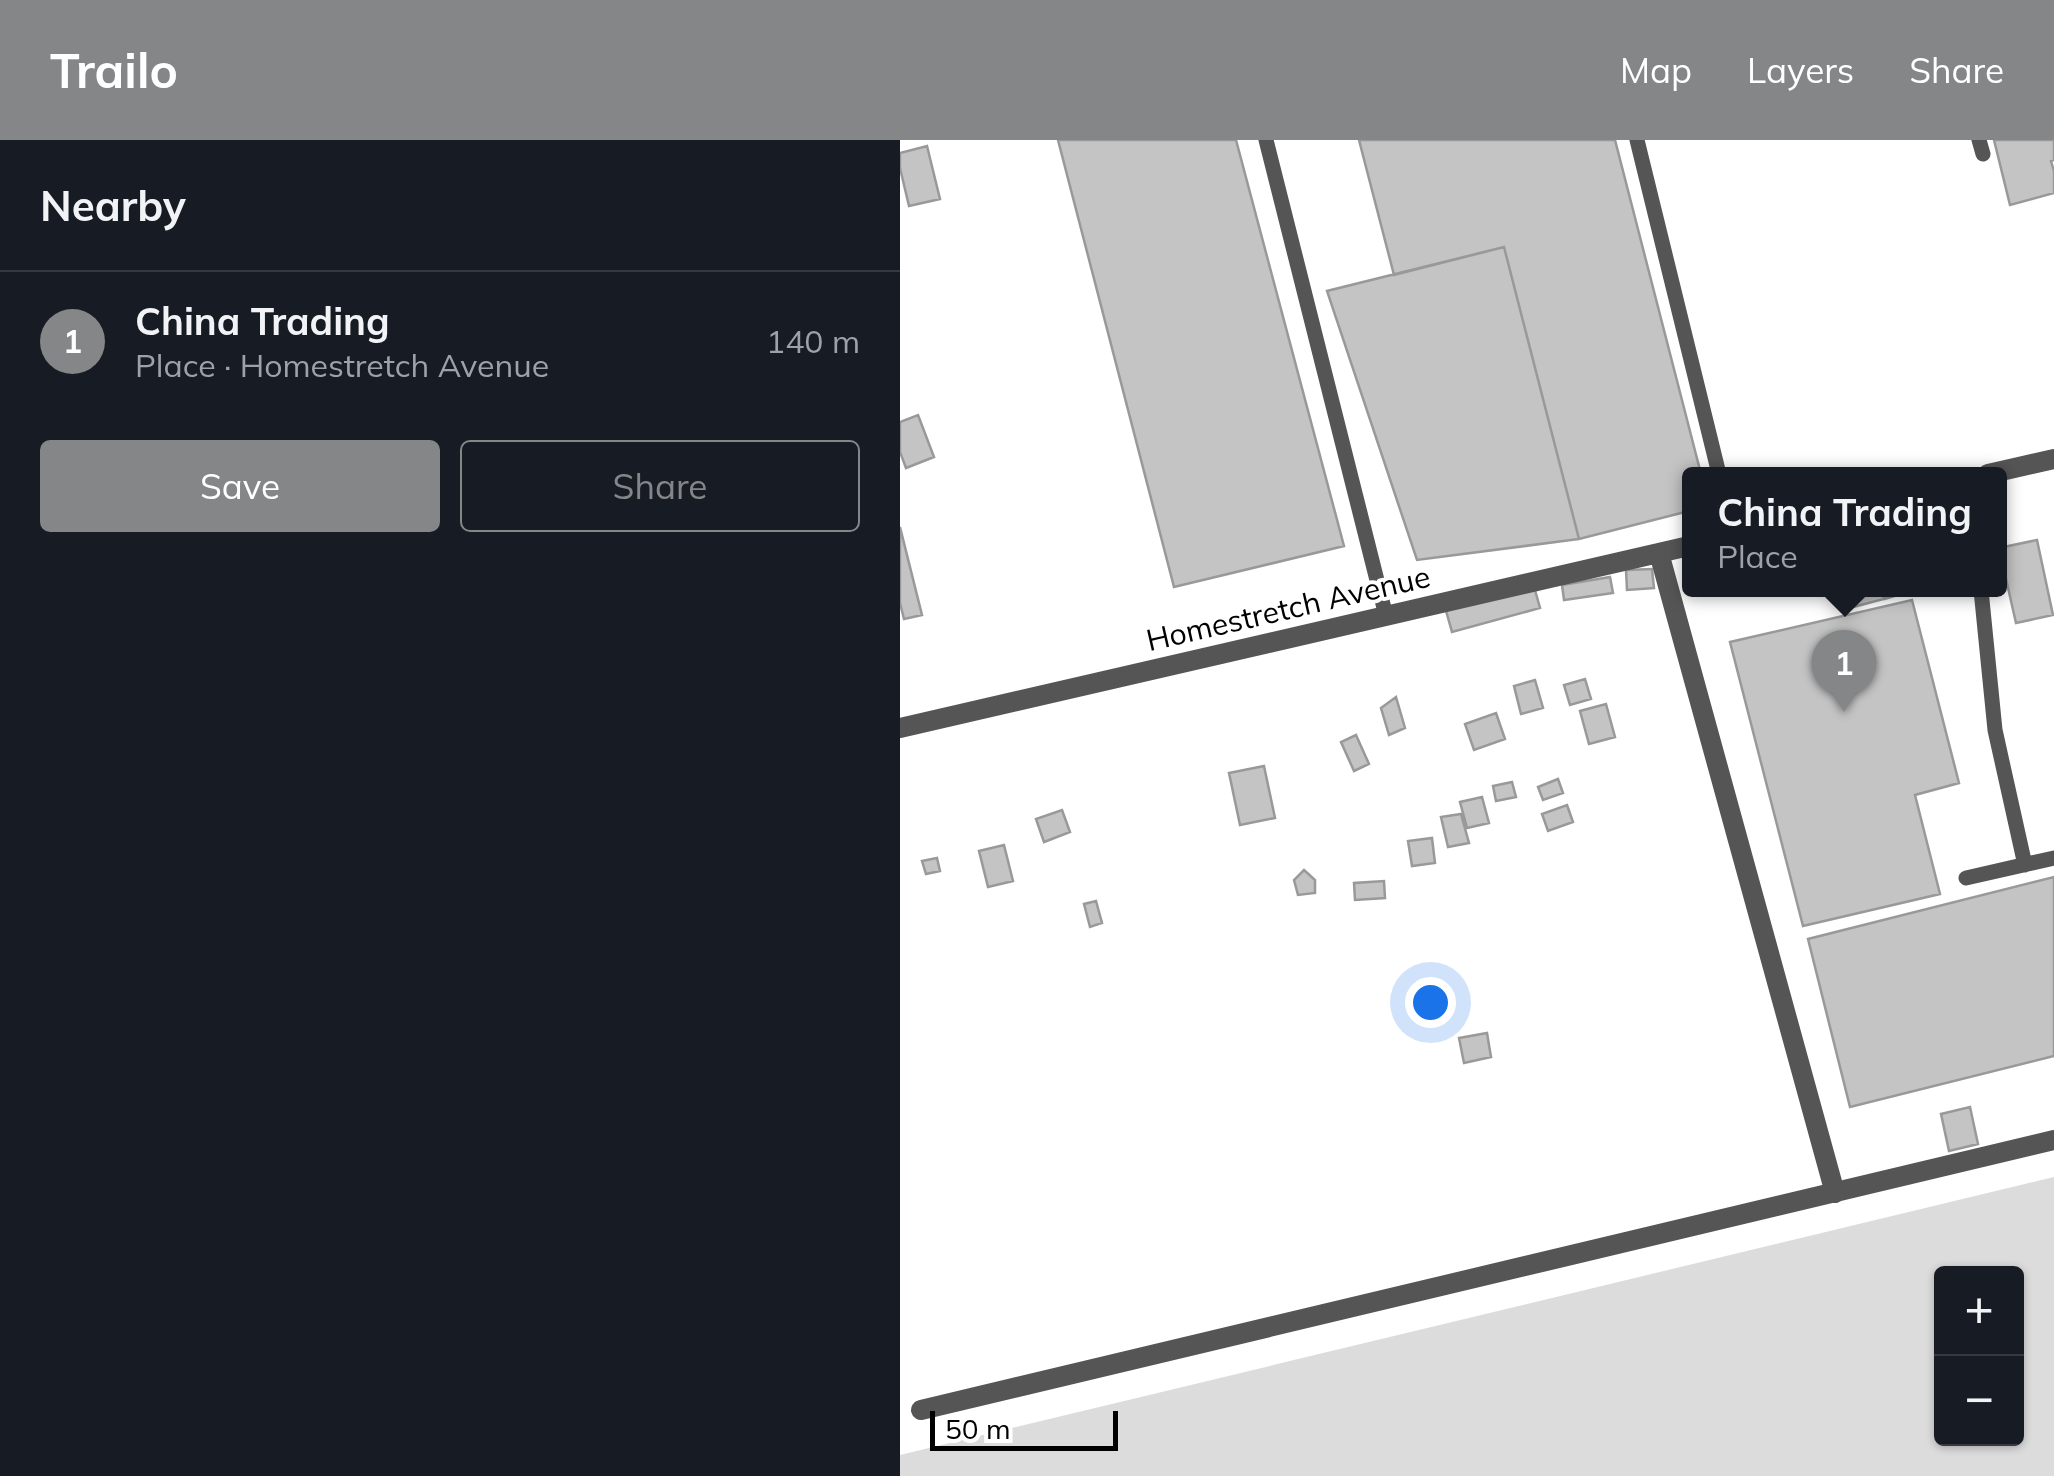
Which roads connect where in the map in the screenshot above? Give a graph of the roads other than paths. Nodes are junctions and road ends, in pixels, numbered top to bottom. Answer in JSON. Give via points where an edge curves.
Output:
{"nodes":[{"id":1,"x":1266,"y":140,"type":"edge"},
{"id":2,"x":1637,"y":140,"type":"edge"},
{"id":3,"x":2054,"y":459,"type":"edge"},
{"id":4,"x":1718,"y":467,"type":"edge"},
{"id":5,"x":2007,"y":470,"type":"edge"},
{"id":6,"x":1682,"y":548,"type":"edge"},
{"id":7,"x":1659,"y":553,"type":"junction"},
{"id":8,"x":1982,"y":597,"type":"edge"},
{"id":9,"x":1386,"y":616,"type":"junction"},
{"id":10,"x":900,"y":728,"type":"edge"},
{"id":11,"x":2054,"y":858,"type":"edge"},
{"id":12,"x":2025,"y":865,"type":"junction"},
{"id":13,"x":1966,"y":878,"type":"dead end"},
{"id":14,"x":2054,"y":1140,"type":"edge"},
{"id":15,"x":1835,"y":1192,"type":"junction"},
{"id":16,"x":920,"y":1410,"type":"dead end"}],
"edges":[{"from":1,"to":9,"type":"lane"},
{"from":2,"to":4,"type":"lane"},
{"from":3,"to":5,"type":"street"},
{"from":6,"to":7,"type":"street","name":"Homestretch Avenue"},
{"from":7,"to":9,"type":"street","name":"Homestretch Avenue"},
{"from":7,"to":15,"type":"street"},
{"from":8,"to":12,"type":"lane","via":[[1995,730]]},
{"from":9,"to":10,"type":"street","name":"Homestretch Avenue"},
{"from":11,"to":12,"type":"lane"},
{"from":12,"to":13,"type":"lane"},
{"from":14,"to":15,"type":"street"},
{"from":15,"to":16,"type":"street"}]}
